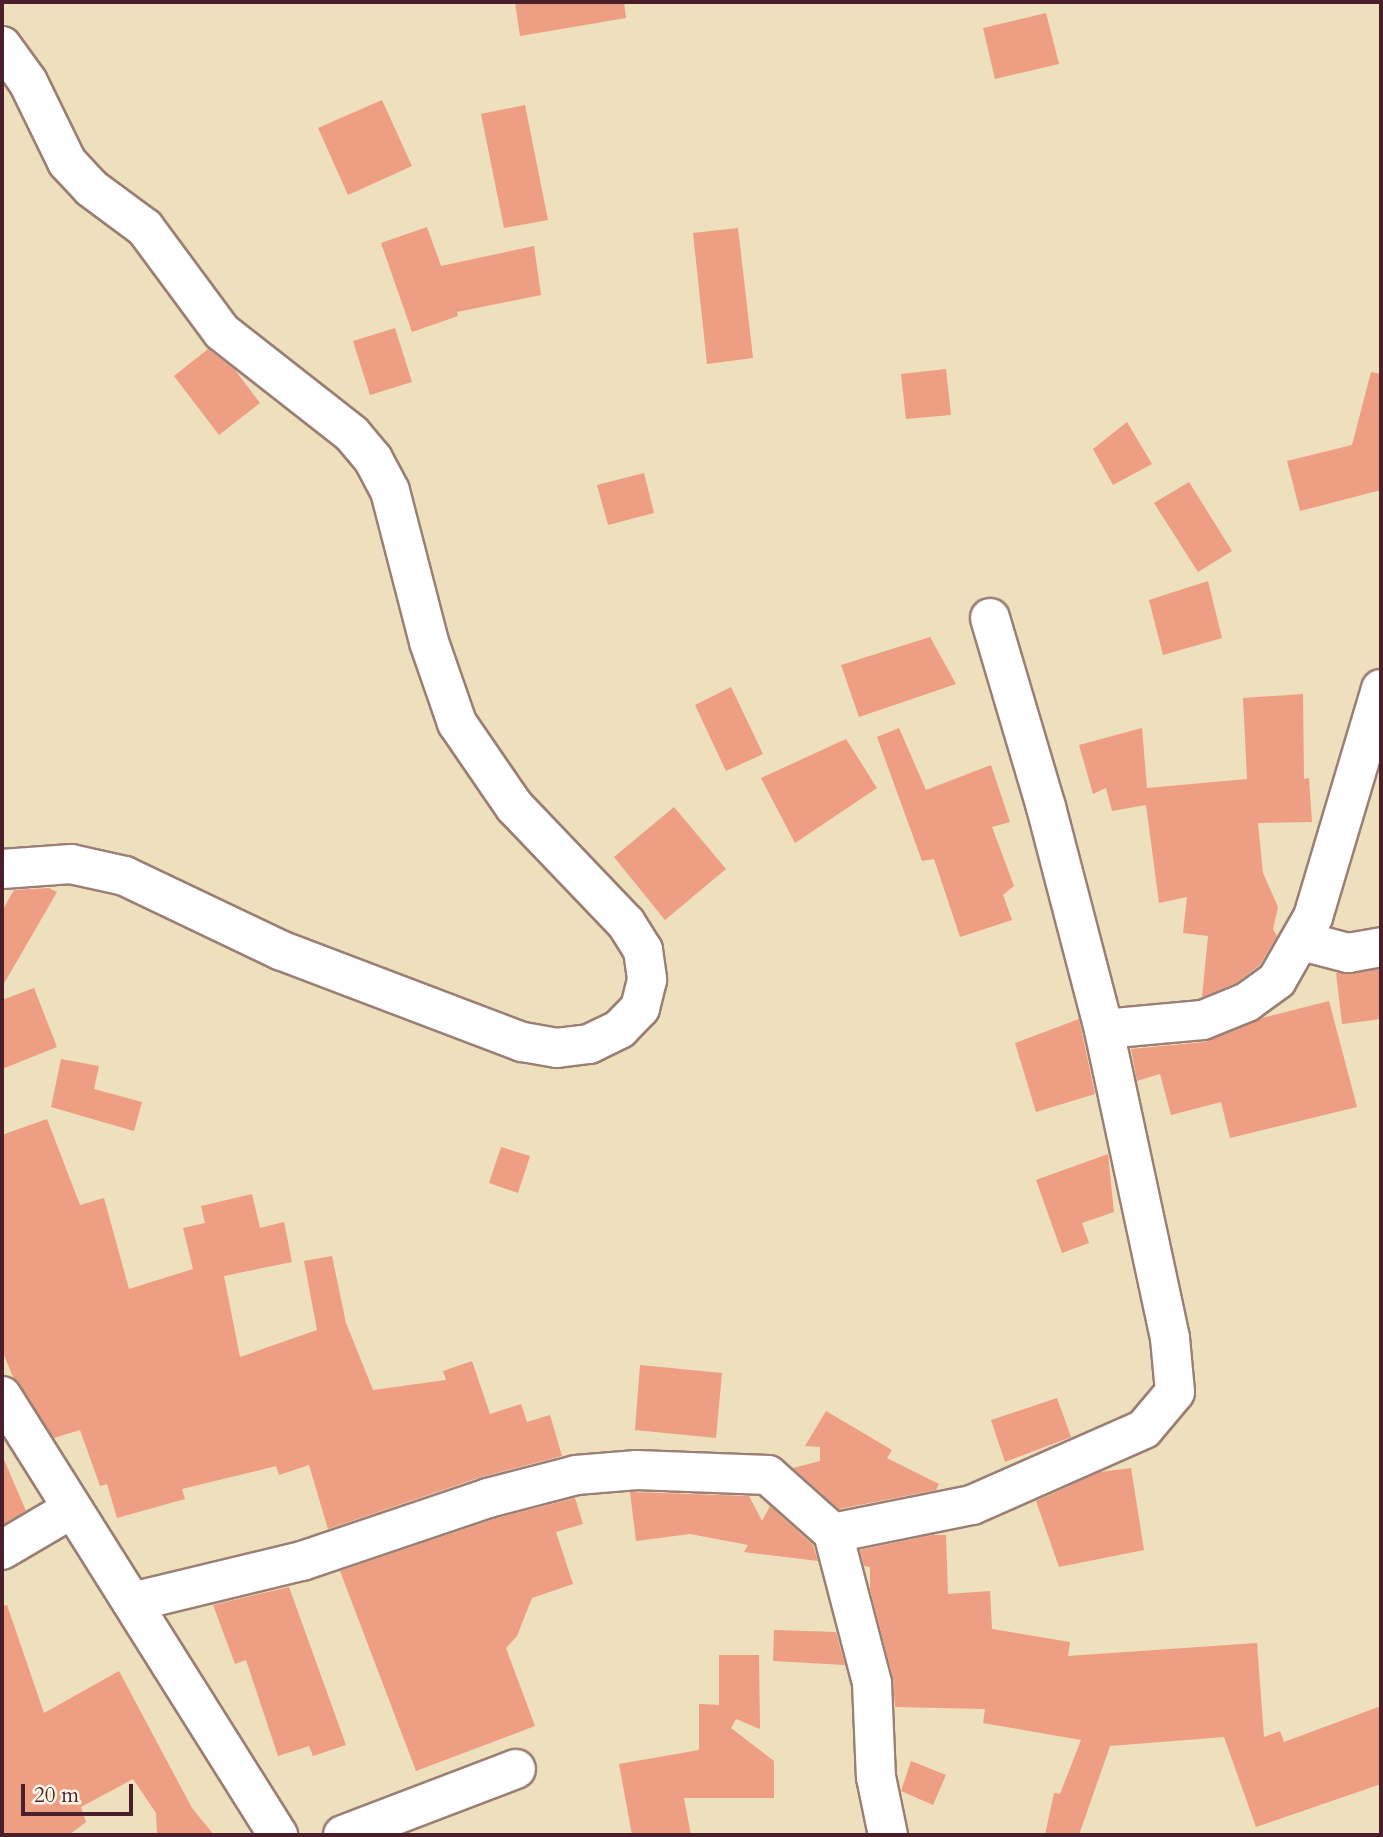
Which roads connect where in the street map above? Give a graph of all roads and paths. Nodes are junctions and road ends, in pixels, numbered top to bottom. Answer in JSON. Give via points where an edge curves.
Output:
{"nodes":[{"id":1,"x":2,"y":46,"type":"edge"},
{"id":2,"x":990,"y":618,"type":"dead end"},
{"id":3,"x":1381,"y":689,"type":"edge"},
{"id":4,"x":2,"y":869,"type":"edge"},
{"id":5,"x":1302,"y":941,"type":"junction"},
{"id":6,"x":1381,"y":947,"type":"edge"},
{"id":7,"x":1104,"y":1030,"type":"junction"},
{"id":8,"x":2,"y":1396,"type":"edge"},
{"id":9,"x":70,"y":1510,"type":"junction"},
{"id":10,"x":833,"y":1533,"type":"junction"},
{"id":11,"x":2,"y":1550,"type":"edge"},
{"id":12,"x":132,"y":1602,"type":"junction"},
{"id":13,"x":516,"y":1769,"type":"dead end"},
{"id":14,"x":278,"y":1835,"type":"edge"},
{"id":15,"x":343,"y":1835,"type":"edge"},
{"id":16,"x":888,"y":1835,"type":"edge"}],
"edges":[{"from":1,"to":4,"type":"street","via":[[28,82],[67,162],[83,180],[145,228],[222,332],[352,434],[373,459],[390,491],[429,642],[457,723],[489,776],[514,806],[626,923],[643,950],[648,980],[640,1008],[621,1029],[589,1044],[557,1048],[522,1042],[282,951],[125,876],[71,864]]},
{"from":2,"to":7,"type":"street","via":[[1046,807]]},
{"from":3,"to":5,"type":"street"},
{"from":5,"to":6,"type":"street","via":[[1348,953]]},
{"from":5,"to":7,"type":"street","via":[[1277,980],[1228,1012],[1203,1020]]},
{"from":7,"to":10,"type":"street","via":[[1170,1338],[1175,1392],[1144,1429],[972,1505]]},
{"from":8,"to":9,"type":"street"},
{"from":9,"to":11,"type":"street"},
{"from":9,"to":12,"type":"street"},
{"from":10,"to":12,"type":"street","via":[[768,1475],[637,1470],[576,1475],[488,1498],[302,1561]]},
{"from":10,"to":16,"type":"street","via":[[872,1683],[876,1777]]},
{"from":12,"to":14,"type":"street"},
{"from":13,"to":15,"type":"street"}]}
